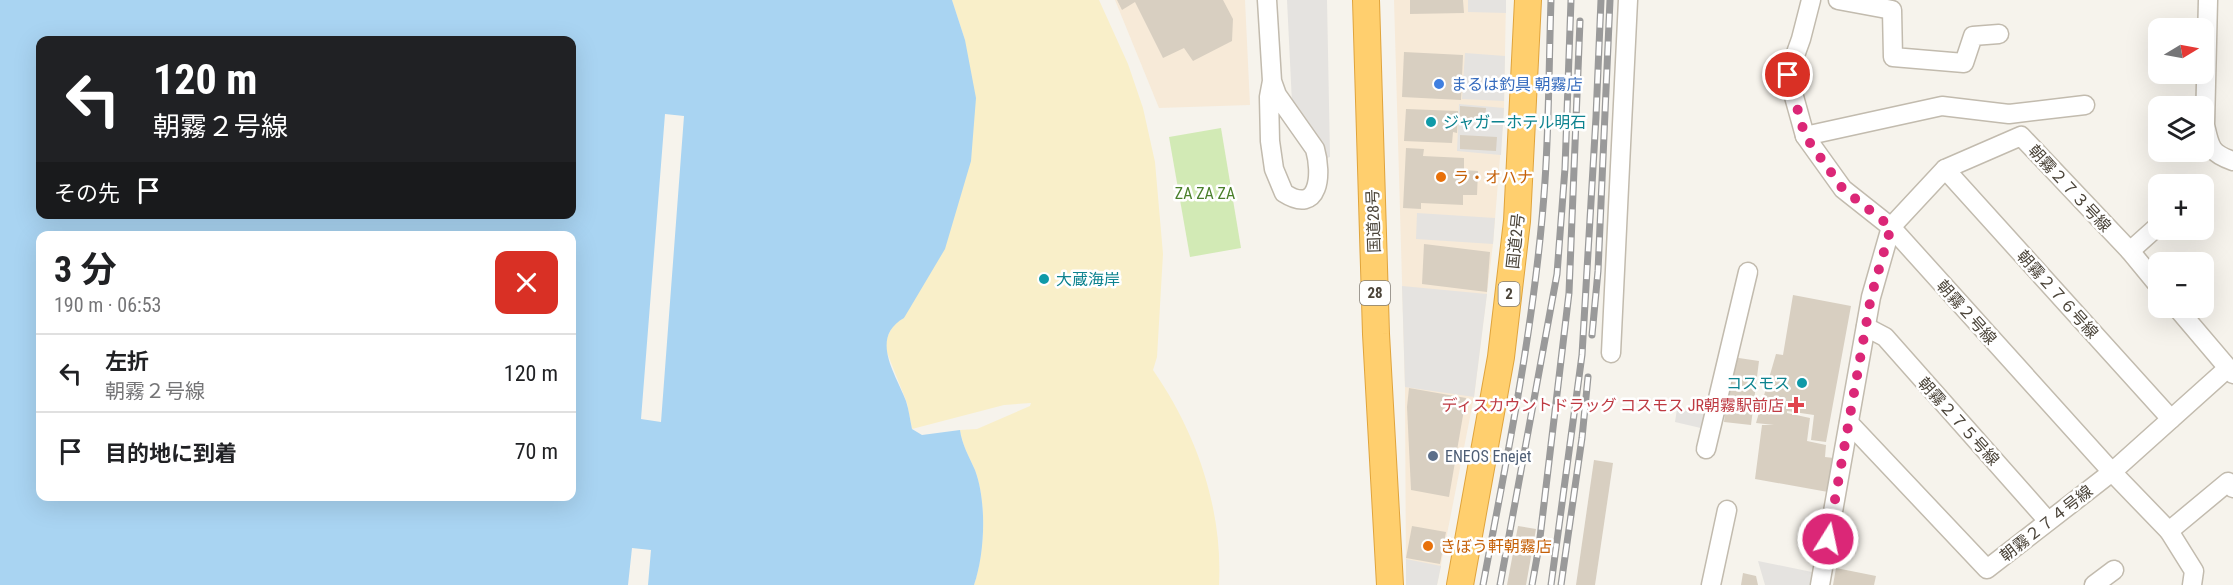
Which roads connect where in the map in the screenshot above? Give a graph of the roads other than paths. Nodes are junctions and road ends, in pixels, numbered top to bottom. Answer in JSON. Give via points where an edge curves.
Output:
{"nodes":[{"id":1,"x":1267,"y":0,"type":"edge"},
{"id":2,"x":1366,"y":0,"type":"edge"},
{"id":3,"x":1528,"y":0,"type":"edge"},
{"id":4,"x":1628,"y":0,"type":"edge"},
{"id":5,"x":1811,"y":0,"type":"edge"},
{"id":6,"x":1838,"y":0,"type":"edge"},
{"id":7,"x":2208,"y":0,"type":"edge"},
{"id":8,"x":1999,"y":34,"type":"dead end"},
{"id":9,"x":1272,"y":81,"type":"junction"},
{"id":10,"x":2085,"y":105,"type":"dead end"},
{"id":11,"x":1805,"y":136,"type":"junction"},
{"id":12,"x":2233,"y":161,"type":"edge"},
{"id":13,"x":1945,"y":169,"type":"junction"},
{"id":14,"x":1891,"y":227,"type":"junction"},
{"id":15,"x":2148,"y":235,"type":"edge"},
{"id":16,"x":2130,"y":251,"type":"junction"},
{"id":17,"x":1748,"y":272,"type":"dead end"},
{"id":18,"x":2148,"y":273,"type":"edge"},
{"id":19,"x":2185,"y":318,"type":"edge"},
{"id":20,"x":1866,"y":327,"type":"junction"},
{"id":21,"x":1611,"y":353,"type":"dead end"},
{"id":22,"x":2230,"y":371,"type":"edge"},
{"id":23,"x":2171,"y":419,"type":"junction"},
{"id":24,"x":1849,"y":423,"type":"junction"},
{"id":25,"x":1706,"y":448,"type":"dead end"},
{"id":26,"x":2112,"y":472,"type":"junction"},
{"id":27,"x":2231,"y":483,"type":"edge"},
{"id":28,"x":1727,"y":510,"type":"dead end"},
{"id":29,"x":2048,"y":521,"type":"junction"},
{"id":30,"x":2169,"y":531,"type":"junction"},
{"id":31,"x":2114,"y":570,"type":"dead end"},
{"id":32,"x":1390,"y":585,"type":"edge"},
{"id":33,"x":1460,"y":585,"type":"edge"},
{"id":34,"x":1711,"y":585,"type":"edge"},
{"id":35,"x":1820,"y":585,"type":"edge"},
{"id":36,"x":2094,"y":585,"type":"edge"},
{"id":37,"x":2192,"y":585,"type":"edge"}],
"edges":[{"from":1,"to":9,"type":"street"},
{"from":2,"to":32,"type":"highway","name":"国道28号","number":"28","via":[[1376,334]]},
{"from":3,"to":33,"type":"highway","name":"国道2号","number":"2","via":[[1518,221],[1501,357]]},
{"from":4,"to":21,"type":"street"},
{"from":5,"to":11,"type":"street","name":"朝霧２号線","via":[[1788,75]]},
{"from":6,"to":8,"type":"street","via":[[1892,10],[1893,57],[1964,63],[1973,36]]},
{"from":7,"to":12,"type":"street","via":[[2205,125],[2209,144],[2218,156]]},
{"from":9,"to":9,"type":"street","via":[[1318,159],[1318,187],[1312,195],[1298,200],[1284,193],[1274,169],[1269,97]]},
{"from":10,"to":11,"type":"street","via":[[2009,114],[1942,106]]},
{"from":11,"to":14,"type":"street","name":"朝霧２号線","via":[[1843,189]]},
{"from":13,"to":14,"type":"street","name":"朝霧２７３号線"},
{"from":13,"to":16,"type":"street","name":"朝霧２７３号線","via":[[2021,136]]},
{"from":13,"to":23,"type":"street","name":"朝霧２７６号線"},
{"from":14,"to":20,"type":"street","name":"朝霧２７３号線"},
{"from":14,"to":26,"type":"street","name":"朝霧２号線"},
{"from":15,"to":16,"type":"street"},
{"from":16,"to":18,"type":"street","name":"朝霧２７３号線"},
{"from":17,"to":25,"type":"street"},
{"from":19,"to":22,"type":"street"},
{"from":20,"to":24,"type":"street","name":"朝霧２７３号線"},
{"from":20,"to":29,"type":"street","name":"朝霧２７５号線","via":[[1885,338]]},
{"from":22,"to":23,"type":"street","name":"朝霧２７４号線"},
{"from":23,"to":26,"type":"street","name":"朝霧２７４号線"},
{"from":24,"to":29,"type":"street","name":"朝霧２７４号線","via":[[1987,569]]},
{"from":24,"to":35,"type":"street","name":"朝霧２７３号線"},
{"from":26,"to":29,"type":"street","name":"朝霧２７４号線"},
{"from":26,"to":30,"type":"street","name":"朝霧２号線"},
{"from":27,"to":30,"type":"street"},
{"from":28,"to":34,"type":"street"},
{"from":30,"to":37,"type":"street","name":"朝霧２号線","via":[[2194,571]]},
{"from":31,"to":36,"type":"street"}]}
